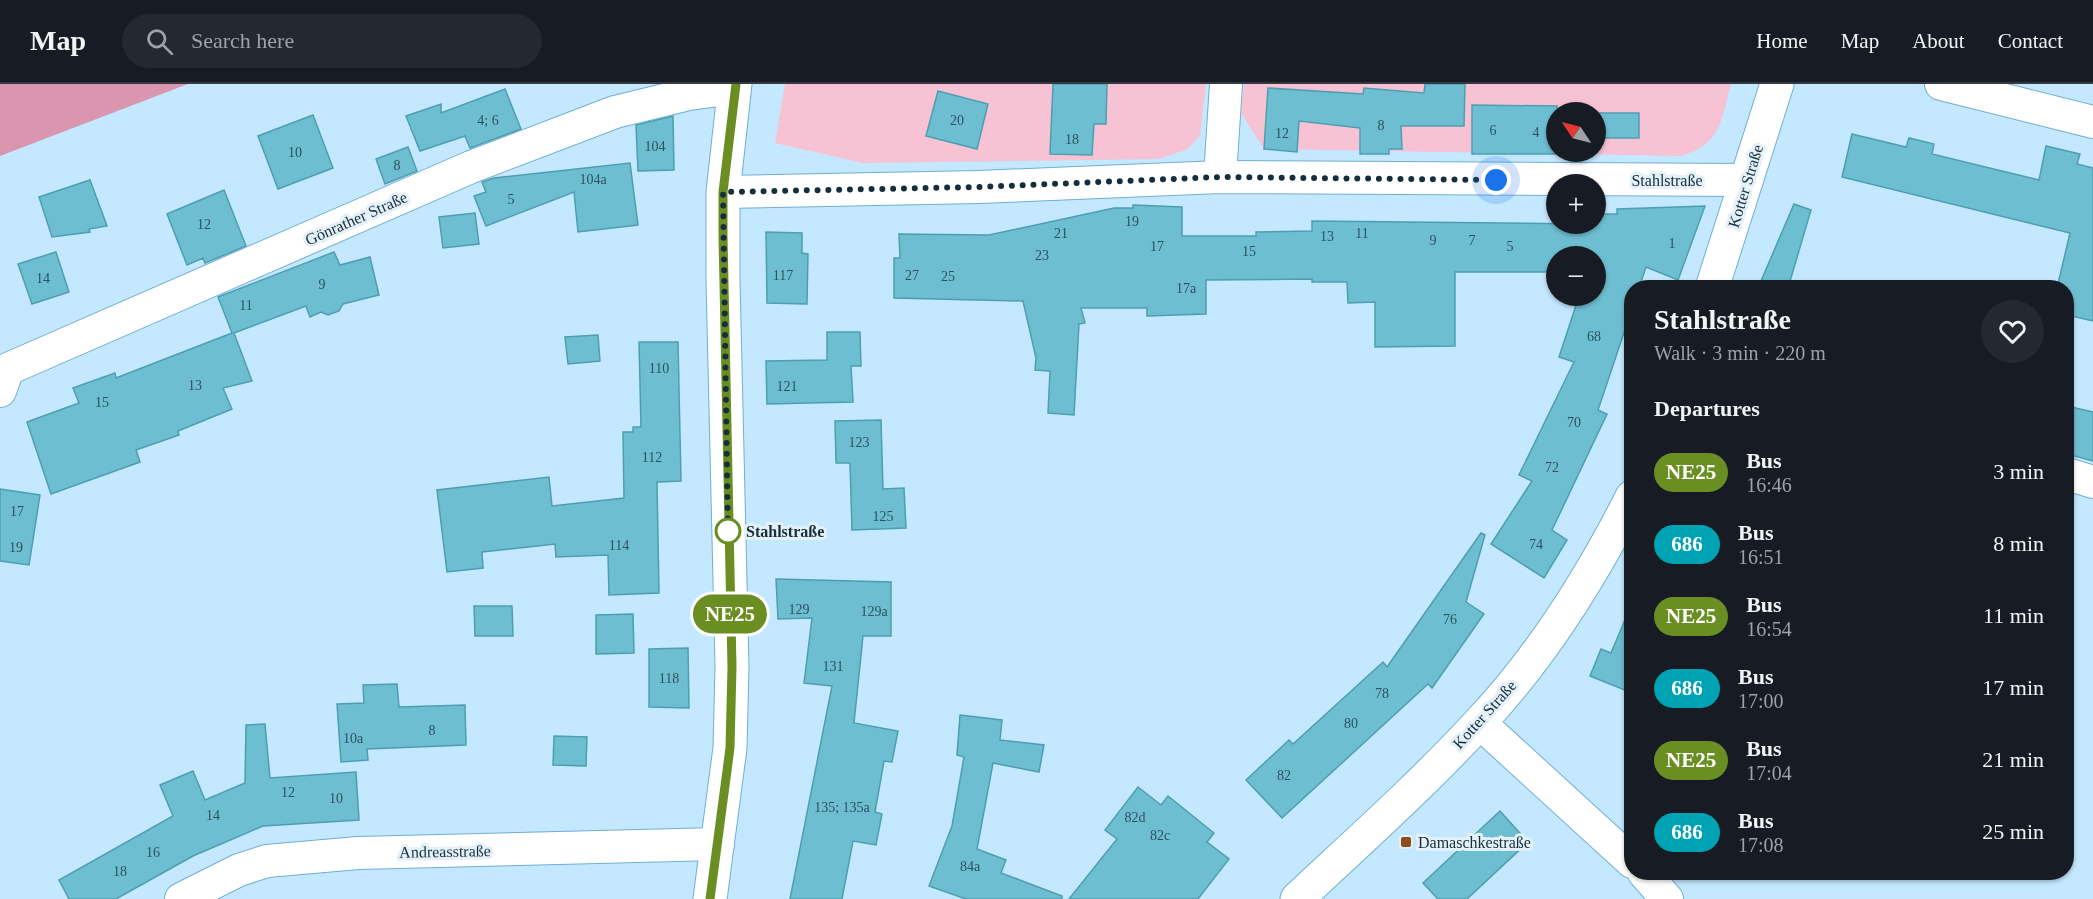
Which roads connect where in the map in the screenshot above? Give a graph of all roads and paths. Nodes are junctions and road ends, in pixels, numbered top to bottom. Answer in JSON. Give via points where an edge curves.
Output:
{"nodes":[{"id":1,"x":1226,"y":84,"type":"edge"},
{"id":2,"x":1777,"y":84,"type":"edge"},
{"id":3,"x":1941,"y":84,"type":"edge"},
{"id":4,"x":735,"y":86,"type":"edge"},
{"id":5,"x":2093,"y":122,"type":"edge"},
{"id":6,"x":1220,"y":177,"type":"junction"},
{"id":7,"x":1747,"y":180,"type":"junction"},
{"id":8,"x":723,"y":192,"type":"junction"},
{"id":9,"x":1715,"y":280,"type":"edge"},
{"id":10,"x":0,"y":391,"type":"edge"},
{"id":11,"x":2074,"y":476,"type":"edge"},
{"id":12,"x":2093,"y":482,"type":"edge"},
{"id":13,"x":1624,"y":513,"type":"edge"},
{"id":14,"x":1480,"y":723,"type":"junction"},
{"id":15,"x":718,"y":844,"type":"junction"},
{"id":16,"x":1624,"y":855,"type":"edge"},
{"id":17,"x":1650,"y":880,"type":"edge"},
{"id":18,"x":181,"y":899,"type":"edge"},
{"id":19,"x":710,"y":899,"type":"edge"},
{"id":20,"x":1297,"y":899,"type":"edge"},
{"id":21,"x":1666,"y":899,"type":"edge"}],
"edges":[{"from":1,"to":6,"type":"street"},
{"from":2,"to":7,"type":"main road","name":"Kotter Straße"},
{"from":3,"to":5,"type":"street"},
{"from":4,"to":8,"type":"main road"},
{"from":4,"to":10,"type":"street","name":"Gönrather Straße","via":[[615,112],[471,167],[8,369]]},
{"from":6,"to":7,"type":"street","name":"Stahlstraße"},
{"from":6,"to":8,"type":"street","name":"Stahlstraße"},
{"from":7,"to":9,"type":"main road","name":"Kotter Straße"},
{"from":8,"to":15,"type":"main road","via":[[732,667],[730,748]]},
{"from":11,"to":12,"type":"street"},
{"from":13,"to":14,"type":"main road","name":"Kotter Straße","via":[[1566,613]]},
{"from":14,"to":16,"type":"street"},
{"from":14,"to":20,"type":"main road","name":"Kotter Straße"},
{"from":15,"to":18,"type":"street","name":"Andreasstraße","via":[[358,853],[267,861],[239,870]]},
{"from":15,"to":19,"type":"main road"},
{"from":17,"to":21,"type":"street"}]}
